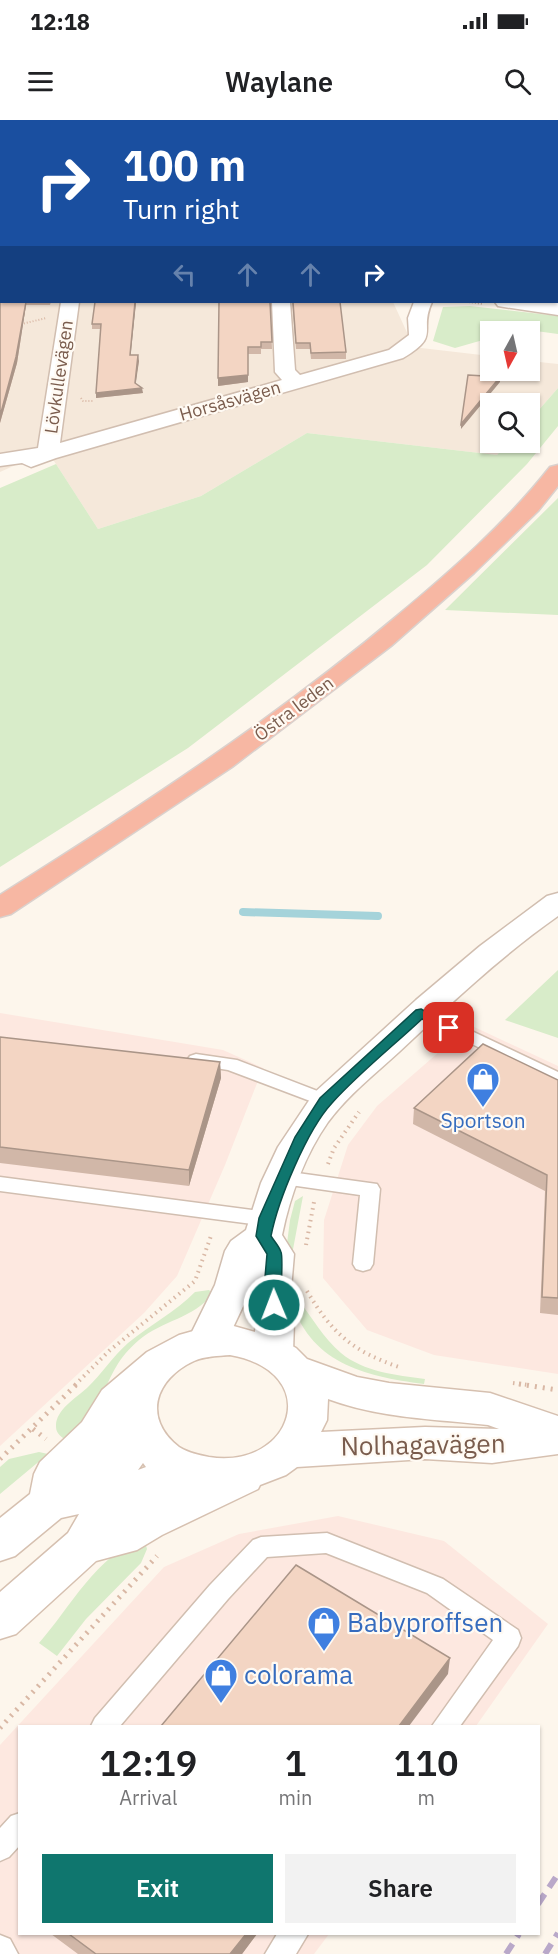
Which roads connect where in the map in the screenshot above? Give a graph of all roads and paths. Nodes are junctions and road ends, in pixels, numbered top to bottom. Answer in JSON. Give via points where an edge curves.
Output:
{"nodes":[{"id":1,"x":281,"y":303,"type":"edge"},
{"id":2,"x":422,"y":303,"type":"edge"},
{"id":3,"x":512,"y":303,"type":"edge"},
{"id":4,"x":558,"y":309,"type":"edge"},
{"id":5,"x":69,"y":310,"type":"edge"},
{"id":6,"x":18,"y":325,"type":"edge"},
{"id":7,"x":296,"y":382,"type":"junction"},
{"id":8,"x":48,"y":453,"type":"junction"},
{"id":9,"x":0,"y":460,"type":"edge"},
{"id":10,"x":558,"y":472,"type":"edge"},
{"id":11,"x":0,"y":476,"type":"edge"},
{"id":12,"x":558,"y":902,"type":"edge"},
{"id":13,"x":0,"y":908,"type":"edge"},
{"id":14,"x":421,"y":1013,"type":"junction"},
{"id":15,"x":174,"y":1058,"type":"edge"},
{"id":16,"x":558,"y":1079,"type":"edge"},
{"id":17,"x":326,"y":1101,"type":"junction"},
{"id":18,"x":363,"y":1107,"type":"dead end"},
{"id":19,"x":283,"y":1178,"type":"junction"},
{"id":20,"x":320,"y":1183,"type":"junction"},
{"id":21,"x":0,"y":1184,"type":"edge"},
{"id":22,"x":220,"y":1212,"type":"junction"},
{"id":23,"x":265,"y":1227,"type":"junction"},
{"id":24,"x":304,"y":1254,"type":"dead end"},
{"id":25,"x":363,"y":1264,"type":"dead end"},
{"id":26,"x":307,"y":1290,"type":"dead end"},
{"id":27,"x":207,"y":1342,"type":"junction"},
{"id":28,"x":285,"y":1362,"type":"junction"},
{"id":29,"x":402,"y":1368,"type":"dead end"},
{"id":30,"x":150,"y":1372,"type":"junction"},
{"id":31,"x":504,"y":1382,"type":"dead end"},
{"id":32,"x":558,"y":1390,"type":"edge"},
{"id":33,"x":139,"y":1427,"type":"junction"},
{"id":34,"x":558,"y":1432,"type":"edge"},
{"id":35,"x":558,"y":1438,"type":"edge"},
{"id":36,"x":0,"y":1459,"type":"edge"},
{"id":37,"x":273,"y":1460,"type":"junction"},
{"id":38,"x":185,"y":1470,"type":"junction"},
{"id":39,"x":49,"y":1503,"type":"junction"},
{"id":40,"x":0,"y":1543,"type":"edge"},
{"id":41,"x":83,"y":1546,"type":"junction"},
{"id":42,"x":160,"y":1551,"type":"dead end"},
{"id":43,"x":0,"y":1620,"type":"edge"},
{"id":44,"x":105,"y":1725,"type":"edge"},
{"id":45,"x":446,"y":1725,"type":"edge"},
{"id":46,"x":0,"y":1728,"type":"edge"},
{"id":47,"x":18,"y":1827,"type":"edge"},
{"id":48,"x":0,"y":1848,"type":"edge"},
{"id":49,"x":293,"y":1935,"type":"edge"},
{"id":50,"x":0,"y":1948,"type":"edge"},
{"id":51,"x":4,"y":1954,"type":"edge"},
{"id":52,"x":279,"y":1954,"type":"edge"}],
"edges":[{"from":1,"to":7,"type":"street","via":[[285,372]]},
{"from":2,"to":7,"type":"street","name":"Horsåsvägen","via":[[413,345],[396,354]]},
{"from":3,"to":4,"type":"street"},
{"from":5,"to":6,"type":"path"},
{"from":5,"to":8,"type":"street","name":"Lövkullevägen"},
{"from":7,"to":8,"type":"street","name":"Horsåsvägen"},
{"from":8,"to":9,"type":"street","name":"Horsåsvägen"},
{"from":8,"to":11,"type":"street"},
{"from":10,"to":13,"type":"highway","name":"Östra leden","via":[[481,555],[390,635],[276,723],[137,822]]},
{"from":12,"to":14,"type":"street","via":[[526,924]]},
{"from":14,"to":16,"type":"lane"},
{"from":14,"to":17,"type":"street"},
{"from":15,"to":17,"type":"lane","via":[[231,1064]]},
{"from":17,"to":19,"type":"street","via":[[302,1137]]},
{"from":18,"to":20,"type":"path","via":[[334,1148]]},
{"from":19,"to":20,"type":"lane"},
{"from":19,"to":23,"type":"street"},
{"from":20,"to":24,"type":"path"},
{"from":20,"to":25,"type":"lane","via":[[370,1189]]},
{"from":21,"to":22,"type":"lane","via":[[162,1211]]},
{"from":22,"to":23,"type":"lane"},
{"from":22,"to":36,"type":"path","via":[[195,1281],[109,1352]]},
{"from":23,"to":27,"type":"street","via":[[244,1251],[234,1286]]},
{"from":23,"to":28,"type":"street","via":[[275,1254],[272,1289]]},
{"from":26,"to":29,"type":"path","via":[[336,1335],[371,1359]]},
{"from":27,"to":28,"type":"street","via":[[252,1343]]},
{"from":27,"to":30,"type":"street","via":[[165,1358]]},
{"from":28,"to":34,"type":"street","name":"Nolhagavägen","via":[[354,1392],[490,1409]]},
{"from":28,"to":37,"type":"street","via":[[307,1391],[309,1412],[302,1432]]},
{"from":30,"to":33,"type":"street","via":[[140,1389],[136,1408]]},
{"from":30,"to":39,"type":"street","via":[[116,1401],[96,1434],[55,1474]]},
{"from":31,"to":32,"type":"path"},
{"from":33,"to":38,"type":"street","via":[[157,1452]]},
{"from":33,"to":39,"type":"street","via":[[126,1455],[101,1481],[81,1496]]},
{"from":35,"to":37,"type":"street","name":"Nolhagavägen","via":[[492,1446],[425,1443]]},
{"from":37,"to":38,"type":"street","via":[[234,1475]]},
{"from":37,"to":41,"type":"street","name":"Nolhagavägen","via":[[122,1537]]},
{"from":38,"to":41,"type":"street","name":"Nolhagavägen","via":[[147,1484],[101,1515]]},
{"from":39,"to":40,"type":"street"},
{"from":41,"to":43,"type":"street","name":"Nolhagavägen"},
{"from":42,"to":46,"type":"path"},
{"from":44,"to":45,"type":"lane","via":[[261,1547],[327,1543],[435,1586],[509,1638]]},
{"from":47,"to":48,"type":"lane"},
{"from":49,"to":52,"type":"lane"},
{"from":50,"to":51,"type":"lane"}]}
